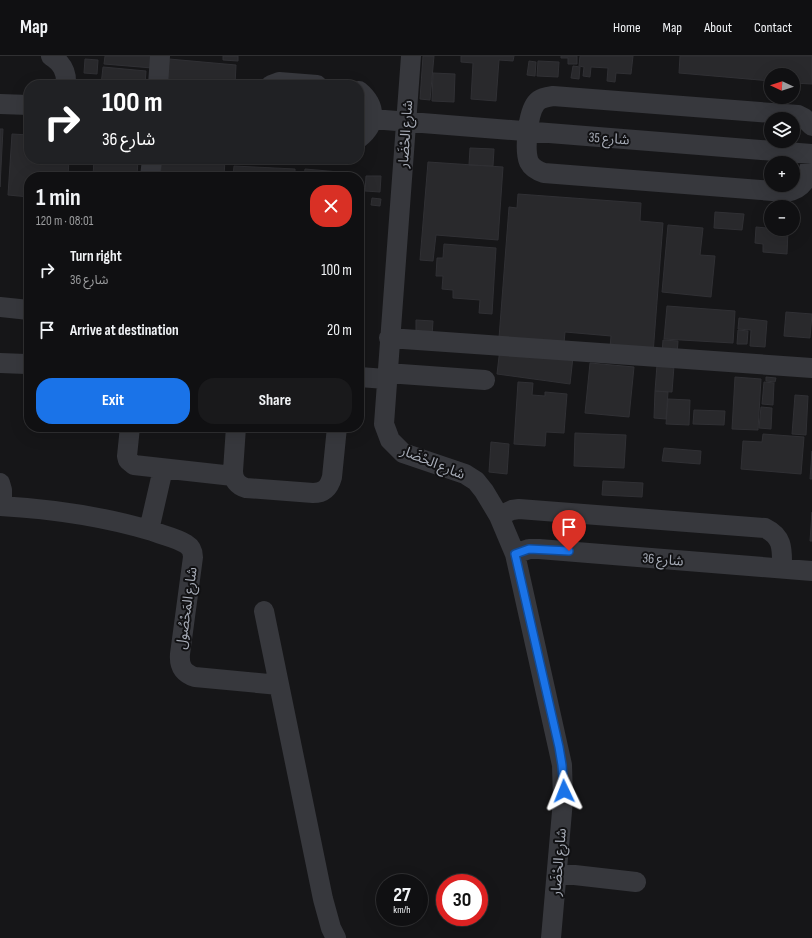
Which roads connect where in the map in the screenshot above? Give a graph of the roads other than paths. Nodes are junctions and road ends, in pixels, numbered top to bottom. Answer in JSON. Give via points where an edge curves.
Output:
{"nodes":[{"id":1,"x":51,"y":56,"type":"edge"},
{"id":2,"x":160,"y":56,"type":"edge"},
{"id":3,"x":411,"y":56,"type":"edge"},
{"id":4,"x":67,"y":80,"type":"edge"},
{"id":5,"x":158,"y":80,"type":"edge"},
{"id":6,"x":364,"y":95,"type":"edge"},
{"id":7,"x":0,"y":104,"type":"edge"},
{"id":8,"x":24,"y":105,"type":"edge"},
{"id":9,"x":372,"y":119,"type":"junction"},
{"id":10,"x":406,"y":122,"type":"junction"},
{"id":11,"x":812,"y":126,"type":"edge"},
{"id":12,"x":528,"y":132,"type":"junction"},
{"id":13,"x":364,"y":134,"type":"edge"},
{"id":14,"x":812,"y":154,"type":"edge"},
{"id":15,"x":812,"y":159,"type":"edge"},
{"id":16,"x":0,"y":307,"type":"edge"},
{"id":17,"x":24,"y":309,"type":"edge"},
{"id":18,"x":389,"y":338,"type":"junction"},
{"id":19,"x":0,"y":363,"type":"edge"},
{"id":20,"x":24,"y":364,"type":"edge"},
{"id":21,"x":812,"y":368,"type":"edge"},
{"id":22,"x":386,"y":376,"type":"junction"},
{"id":23,"x":364,"y":377,"type":"edge"},
{"id":24,"x":484,"y":380,"type":"dead end"},
{"id":25,"x":129,"y":432,"type":"edge"},
{"id":26,"x":236,"y":432,"type":"edge"},
{"id":27,"x":336,"y":432,"type":"edge"},
{"id":28,"x":163,"y":469,"type":"junction"},
{"id":29,"x":233,"y":476,"type":"junction"},
{"id":30,"x":0,"y":483,"type":"edge"},
{"id":31,"x":1,"y":506,"type":"edge"},
{"id":32,"x":499,"y":516,"type":"junction"},
{"id":33,"x":149,"y":530,"type":"junction"},
{"id":34,"x":515,"y":554,"type":"junction"},
{"id":35,"x":782,"y":569,"type":"junction"},
{"id":36,"x":812,"y":571,"type":"edge"},
{"id":37,"x":264,"y":612,"type":"dead end"},
{"id":38,"x":279,"y":685,"type":"junction"},
{"id":39,"x":557,"y":873,"type":"junction"},
{"id":40,"x":636,"y":882,"type":"dead end"},
{"id":41,"x":336,"y":938,"type":"edge"},
{"id":42,"x":551,"y":938,"type":"edge"}],
"edges":[{"from":1,"to":4,"type":"street","via":[[64,68]]},
{"from":2,"to":5,"type":"street"},
{"from":3,"to":10,"type":"street","name":"شارع الحْضَار"},
{"from":6,"to":9,"type":"street","via":[[371,107]]},
{"from":7,"to":8,"type":"street"},
{"from":9,"to":10,"type":"street","name":"شارع 35"},
{"from":9,"to":13,"type":"street"},
{"from":10,"to":12,"type":"street","name":"شارع 35"},
{"from":10,"to":18,"type":"street","name":"شارع الحْضَار"},
{"from":11,"to":12,"type":"street","via":[[798,115],[553,96],[546,97],[532,109]]},
{"from":12,"to":14,"type":"street","name":"شارع 35"},
{"from":12,"to":15,"type":"street","via":[[528,158],[533,167],[544,173],[786,192],[804,184]]},
{"from":16,"to":17,"type":"street"},
{"from":18,"to":21,"type":"street"},
{"from":18,"to":22,"type":"street","name":"شارع الحْضَار"},
{"from":19,"to":20,"type":"street"},
{"from":22,"to":23,"type":"street"},
{"from":22,"to":24,"type":"street"},
{"from":22,"to":32,"type":"street","name":"شارع الحْضَار","via":[[384,424],[390,440],[403,453],[466,474],[476,480]]},
{"from":25,"to":28,"type":"street","via":[[127,456],[130,463]]},
{"from":26,"to":29,"type":"street"},
{"from":27,"to":29,"type":"street","via":[[332,477],[330,484],[322,492],[246,488],[238,485]]},
{"from":28,"to":29,"type":"street"},
{"from":28,"to":33,"type":"street"},
{"from":30,"to":31,"type":"street"},
{"from":31,"to":33,"type":"street","name":"شارع المَحْصُول","via":[[75,513]]},
{"from":32,"to":34,"type":"street","name":"شارع الحْضَار"},
{"from":32,"to":35,"type":"street","via":[[519,509],[765,528],[780,541]]},
{"from":33,"to":38,"type":"street","name":"شارع المَحْصُول","via":[[187,544],[193,552],[179,662],[182,669],[195,677]]},
{"from":34,"to":35,"type":"street","name":"شارع 36","via":[[529,549],[539,549]]},
{"from":34,"to":39,"type":"street","name":"شارع الحْضَار","via":[[562,765],[563,800]]},
{"from":35,"to":36,"type":"street","name":"شارع 36"},
{"from":37,"to":38,"type":"street"},
{"from":38,"to":41,"type":"street","via":[[323,899]]},
{"from":39,"to":40,"type":"street"},
{"from":39,"to":42,"type":"street","name":"شارع الحْضَار"}]}
